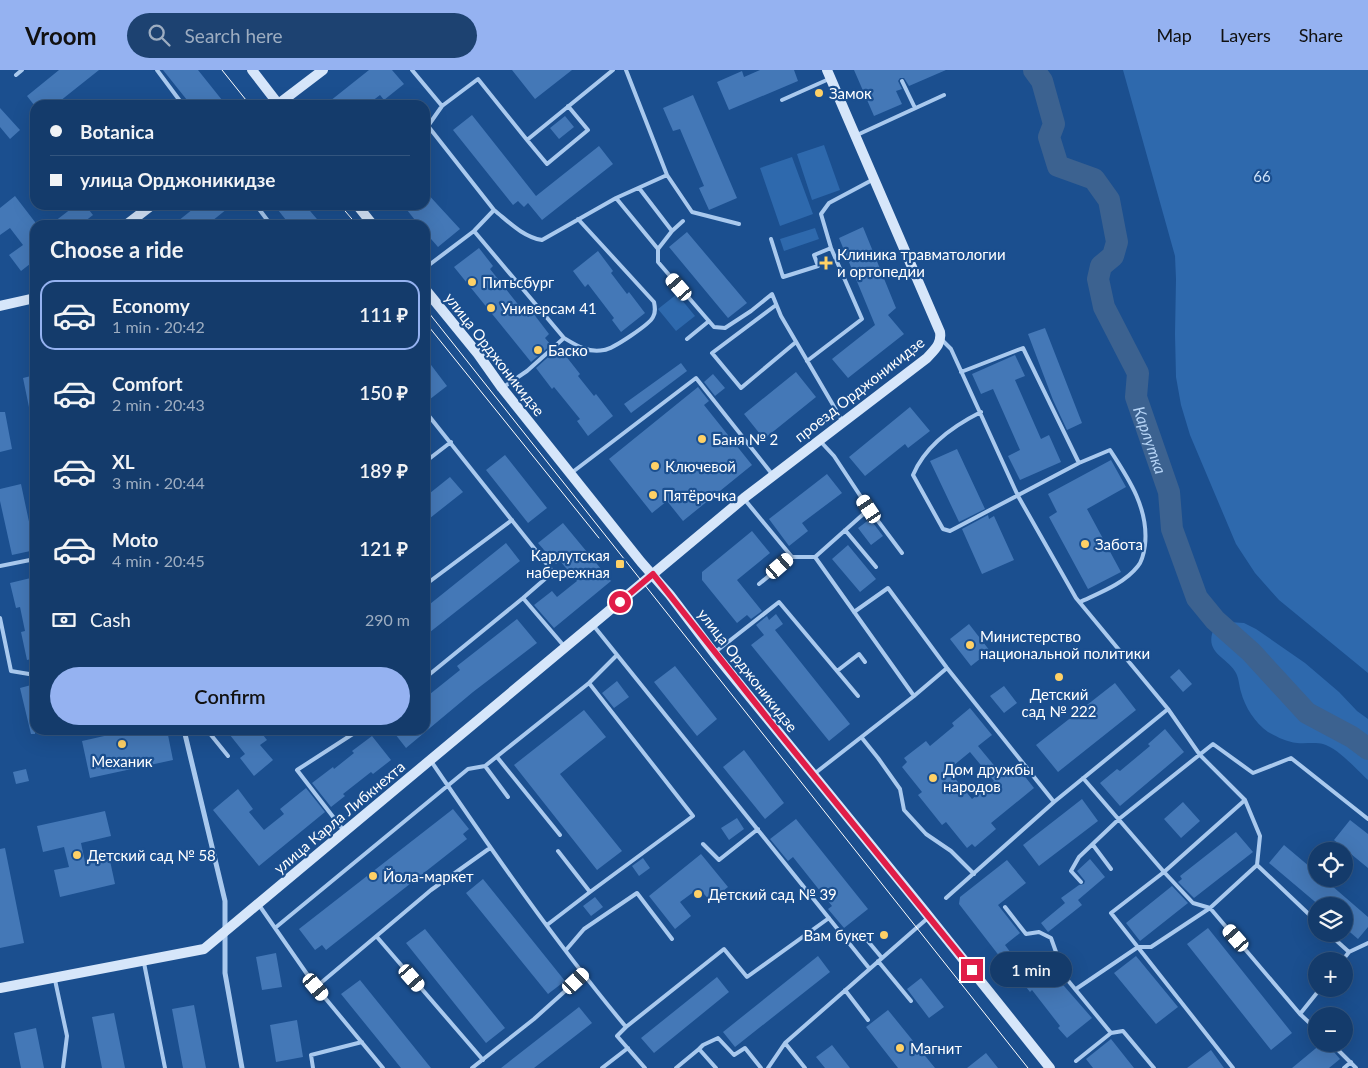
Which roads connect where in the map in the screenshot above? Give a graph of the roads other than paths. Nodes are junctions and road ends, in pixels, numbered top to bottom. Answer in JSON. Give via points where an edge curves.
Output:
{"nodes":[{"id":1,"x":22,"y":70,"type":"edge"},
{"id":2,"x":157,"y":70,"type":"edge"},
{"id":3,"x":252,"y":70,"type":"edge"},
{"id":4,"x":323,"y":70,"type":"edge"},
{"id":5,"x":412,"y":70,"type":"edge"},
{"id":6,"x":613,"y":70,"type":"edge"},
{"id":7,"x":626,"y":70,"type":"edge"},
{"id":8,"x":829,"y":74,"type":"edge"},
{"id":9,"x":16,"y":75,"type":"dead end"},
{"id":10,"x":902,"y":80,"type":"dead end"},
{"id":11,"x":944,"y":95,"type":"dead end"},
{"id":12,"x":179,"y":100,"type":"edge"},
{"id":13,"x":274,"y":100,"type":"edge"},
{"id":14,"x":284,"y":100,"type":"edge"},
{"id":15,"x":782,"y":100,"type":"dead end"},
{"id":16,"x":442,"y":106,"type":"junction"},
{"id":17,"x":568,"y":106,"type":"junction"},
{"id":18,"x":915,"y":108,"type":"junction"},
{"id":19,"x":430,"y":123,"type":"edge"},
{"id":20,"x":430,"y":129,"type":"edge"},
{"id":21,"x":855,"y":136,"type":"junction"},
{"id":22,"x":527,"y":140,"type":"junction"},
{"id":23,"x":667,"y":175,"type":"junction"},
{"id":24,"x":874,"y":179,"type":"junction"},
{"id":25,"x":640,"y":188,"type":"junction"},
{"id":26,"x":616,"y":198,"type":"junction"},
{"id":27,"x":146,"y":210,"type":"edge"},
{"id":28,"x":361,"y":210,"type":"edge"},
{"id":29,"x":494,"y":210,"type":"junction"},
{"id":30,"x":578,"y":219,"type":"junction"},
{"id":31,"x":132,"y":220,"type":"edge"},
{"id":32,"x":369,"y":220,"type":"edge"},
{"id":33,"x":683,"y":221,"type":"dead end"},
{"id":34,"x":739,"y":224,"type":"dead end"},
{"id":35,"x":474,"y":231,"type":"junction"},
{"id":36,"x":672,"y":232,"type":"junction"},
{"id":37,"x":771,"y":239,"type":"dead end"},
{"id":38,"x":831,"y":248,"type":"junction"},
{"id":39,"x":658,"y":249,"type":"junction"},
{"id":40,"x":430,"y":264,"type":"edge"},
{"id":41,"x":430,"y":295,"type":"edge"},
{"id":42,"x":30,"y":299,"type":"edge"},
{"id":43,"x":776,"y":305,"type":"junction"},
{"id":44,"x":0,"y":306,"type":"edge"},
{"id":45,"x":708,"y":321,"type":"junction"},
{"id":46,"x":564,"y":338,"type":"junction"},
{"id":47,"x":687,"y":339,"type":"dead end"},
{"id":48,"x":941,"y":339,"type":"junction"},
{"id":49,"x":796,"y":342,"type":"junction"},
{"id":50,"x":807,"y":361,"type":"junction"},
{"id":51,"x":961,"y":372,"type":"junction"},
{"id":52,"x":502,"y":388,"type":"junction"},
{"id":53,"x":980,"y":412,"type":"junction"},
{"id":54,"x":430,"y":417,"type":"edge"},
{"id":55,"x":843,"y":422,"type":"junction"},
{"id":56,"x":820,"y":440,"type":"junction"},
{"id":57,"x":451,"y":442,"type":"junction"},
{"id":58,"x":430,"y":458,"type":"edge"},
{"id":59,"x":1079,"y":464,"type":"junction"},
{"id":60,"x":570,"y":474,"type":"junction"},
{"id":61,"x":774,"y":476,"type":"junction"},
{"id":62,"x":1018,"y":496,"type":"junction"},
{"id":63,"x":744,"y":498,"type":"junction"},
{"id":64,"x":869,"y":509,"type":"junction"},
{"id":65,"x":512,"y":520,"type":"junction"},
{"id":66,"x":845,"y":530,"type":"junction"},
{"id":67,"x":902,"y":553,"type":"dead end"},
{"id":68,"x":792,"y":556,"type":"junction"},
{"id":69,"x":815,"y":557,"type":"junction"},
{"id":70,"x":30,"y":560,"type":"edge"},
{"id":71,"x":0,"y":566,"type":"edge"},
{"id":72,"x":876,"y":567,"type":"dead end"},
{"id":73,"x":653,"y":574,"type":"junction"},
{"id":74,"x":430,"y":581,"type":"edge"},
{"id":75,"x":759,"y":584,"type":"dead end"},
{"id":76,"x":523,"y":598,"type":"junction"},
{"id":77,"x":1080,"y":602,"type":"junction"},
{"id":78,"x":854,"y":612,"type":"junction"},
{"id":79,"x":0,"y":618,"type":"edge"},
{"id":80,"x":593,"y":625,"type":"junction"},
{"id":81,"x":566,"y":647,"type":"junction"},
{"id":82,"x":714,"y":652,"type":"junction"},
{"id":83,"x":617,"y":655,"type":"junction"},
{"id":84,"x":865,"y":662,"type":"dead end"},
{"id":85,"x":947,"y":668,"type":"junction"},
{"id":86,"x":837,"y":671,"type":"junction"},
{"id":87,"x":30,"y":674,"type":"edge"},
{"id":88,"x":430,"y":674,"type":"edge"},
{"id":89,"x":589,"y":682,"type":"junction"},
{"id":90,"x":858,"y":696,"type":"dead end"},
{"id":91,"x":914,"y":696,"type":"junction"},
{"id":92,"x":1168,"y":709,"type":"junction"},
{"id":93,"x":185,"y":735,"type":"edge"},
{"id":94,"x":211,"y":735,"type":"edge"},
{"id":95,"x":351,"y":735,"type":"edge"},
{"id":96,"x":862,"y":738,"type":"junction"},
{"id":97,"x":1200,"y":755,"type":"junction"},
{"id":98,"x":228,"y":756,"type":"dead end"},
{"id":99,"x":497,"y":757,"type":"junction"},
{"id":100,"x":430,"y":760,"type":"junction"},
{"id":101,"x":485,"y":766,"type":"junction"},
{"id":102,"x":813,"y":775,"type":"junction"},
{"id":103,"x":1083,"y":778,"type":"junction"},
{"id":104,"x":448,"y":786,"type":"junction"},
{"id":105,"x":508,"y":796,"type":"dead end"},
{"id":106,"x":1245,"y":800,"type":"junction"},
{"id":107,"x":1054,"y":802,"type":"junction"},
{"id":108,"x":1119,"y":819,"type":"junction"},
{"id":109,"x":1368,"y":819,"type":"edge"},
{"id":110,"x":758,"y":830,"type":"junction"},
{"id":111,"x":344,"y":832,"type":"junction"},
{"id":112,"x":560,"y":835,"type":"dead end"},
{"id":113,"x":704,"y":844,"type":"dead end"},
{"id":114,"x":1093,"y":845,"type":"junction"},
{"id":115,"x":490,"y":848,"type":"junction"},
{"id":116,"x":558,"y":852,"type":"dead end"},
{"id":117,"x":1257,"y":865,"type":"junction"},
{"id":118,"x":1111,"y":869,"type":"dead end"},
{"id":119,"x":1164,"y":872,"type":"junction"},
{"id":120,"x":974,"y":874,"type":"junction"},
{"id":121,"x":1081,"y":882,"type":"dead end"},
{"id":122,"x":590,"y":892,"type":"junction"},
{"id":123,"x":946,"y":898,"type":"dead end"},
{"id":124,"x":258,"y":904,"type":"junction"},
{"id":125,"x":1005,"y":907,"type":"dead end"},
{"id":126,"x":1210,"y":908,"type":"junction"},
{"id":127,"x":1308,"y":913,"type":"edge"},
{"id":128,"x":929,"y":917,"type":"junction"},
{"id":129,"x":829,"y":918,"type":"junction"},
{"id":130,"x":547,"y":925,"type":"junction"},
{"id":131,"x":275,"y":928,"type":"junction"},
{"id":132,"x":225,"y":932,"type":"junction"},
{"id":133,"x":377,"y":937,"type":"junction"},
{"id":134,"x":672,"y":939,"type":"dead end"},
{"id":135,"x":868,"y":940,"type":"dead end"},
{"id":136,"x":1338,"y":942,"type":"edge"},
{"id":137,"x":1368,"y":944,"type":"edge"},
{"id":138,"x":1138,"y":948,"type":"junction"},
{"id":139,"x":566,"y":950,"type":"junction"},
{"id":140,"x":1349,"y":952,"type":"joint"},
{"id":141,"x":880,"y":959,"type":"junction"},
{"id":142,"x":143,"y":960,"type":"junction"},
{"id":143,"x":870,"y":968,"type":"junction"},
{"id":144,"x":584,"y":974,"type":"junction"},
{"id":145,"x":54,"y":978,"type":"junction"},
{"id":146,"x":316,"y":987,"type":"junction"},
{"id":147,"x":0,"y":988,"type":"edge"},
{"id":148,"x":1076,"y":989,"type":"junction"},
{"id":149,"x":845,"y":990,"type":"junction"},
{"id":150,"x":1314,"y":997,"type":"edge"},
{"id":151,"x":911,"y":1001,"type":"dead end"},
{"id":152,"x":1300,"y":1014,"type":"junction"},
{"id":153,"x":868,"y":1020,"type":"dead end"},
{"id":154,"x":1308,"y":1022,"type":"edge"},
{"id":155,"x":626,"y":1027,"type":"junction"},
{"id":156,"x":1111,"y":1033,"type":"junction"},
{"id":157,"x":362,"y":1042,"type":"junction"},
{"id":158,"x":784,"y":1044,"type":"junction"},
{"id":159,"x":628,"y":1048,"type":"junction"},
{"id":160,"x":699,"y":1049,"type":"junction"},
{"id":161,"x":1340,"y":1052,"type":"edge"},
{"id":162,"x":482,"y":1060,"type":"junction"},
{"id":163,"x":1076,"y":1061,"type":"dead end"},
{"id":164,"x":1351,"y":1062,"type":"junction"},
{"id":165,"x":63,"y":1068,"type":"edge"},
{"id":166,"x":165,"y":1068,"type":"edge"},
{"id":167,"x":242,"y":1068,"type":"edge"},
{"id":168,"x":313,"y":1068,"type":"edge"},
{"id":169,"x":383,"y":1068,"type":"edge"},
{"id":170,"x":472,"y":1068,"type":"edge"},
{"id":171,"x":602,"y":1068,"type":"edge"},
{"id":172,"x":645,"y":1068,"type":"edge"},
{"id":173,"x":676,"y":1068,"type":"edge"},
{"id":174,"x":716,"y":1068,"type":"edge"},
{"id":175,"x":761,"y":1068,"type":"edge"},
{"id":176,"x":768,"y":1068,"type":"edge"},
{"id":177,"x":804,"y":1068,"type":"edge"},
{"id":178,"x":1050,"y":1068,"type":"edge"},
{"id":179,"x":1154,"y":1068,"type":"edge"},
{"id":180,"x":1233,"y":1068,"type":"edge"},
{"id":181,"x":1344,"y":1068,"type":"edge"},
{"id":182,"x":1356,"y":1068,"type":"edge"}],
"edges":[{"from":1,"to":9,"type":"lane"},
{"from":2,"to":12,"type":"lane"},
{"from":3,"to":13,"type":"main road"},
{"from":4,"to":14,"type":"main road"},
{"from":5,"to":16,"type":"lane"},
{"from":6,"to":17,"type":"lane"},
{"from":7,"to":23,"type":"lane"},
{"from":8,"to":15,"type":"lane"},
{"from":8,"to":21,"type":"main road"},
{"from":10,"to":18,"type":"lane"},
{"from":11,"to":18,"type":"lane"},
{"from":16,"to":19,"type":"lane"},
{"from":16,"to":22,"type":"lane","via":[[478,79]]},
{"from":17,"to":22,"type":"lane"},
{"from":17,"to":22,"type":"lane","via":[[588,130],[547,164]]},
{"from":18,"to":21,"type":"lane"},
{"from":20,"to":29,"type":"lane"},
{"from":21,"to":24,"type":"main road"},
{"from":23,"to":25,"type":"lane"},
{"from":23,"to":34,"type":"lane","via":[[692,212]]},
{"from":24,"to":38,"type":"lane","via":[[829,203],[821,214]]},
{"from":24,"to":48,"type":"main road"},
{"from":25,"to":26,"type":"lane"},
{"from":25,"to":36,"type":"lane"},
{"from":26,"to":30,"type":"lane"},
{"from":26,"to":39,"type":"lane"},
{"from":27,"to":31,"type":"main road"},
{"from":28,"to":32,"type":"main road"},
{"from":29,"to":30,"type":"lane","via":[[523,234],[542,240]]},
{"from":29,"to":35,"type":"lane"},
{"from":30,"to":46,"type":"lane","via":[[654,302],[655,311],[653,319],[605,350],[582,349]]},
{"from":33,"to":36,"type":"lane"},
{"from":35,"to":40,"type":"lane"},
{"from":35,"to":46,"type":"lane"},
{"from":36,"to":39,"type":"lane"},
{"from":37,"to":38,"type":"lane","via":[[783,277],[818,266],[814,255]]},
{"from":38,"to":50,"type":"lane","via":[[862,320]]},
{"from":39,"to":45,"type":"lane","via":[[658,262]]},
{"from":41,"to":52,"type":"main road","name":"улица Орджоникидзе"},
{"from":42,"to":44,"type":"main road"},
{"from":43,"to":45,"type":"lane","via":[[772,294],[725,328],[714,327]]},
{"from":43,"to":49,"type":"lane"},
{"from":43,"to":49,"type":"lane","via":[[712,353],[742,388]]},
{"from":45,"to":47,"type":"lane"},
{"from":46,"to":52,"type":"lane","via":[[527,372]]},
{"from":48,"to":51,"type":"lane","via":[[951,350]]},
{"from":48,"to":55,"type":"main road","name":"проезд Орджоникидзе","via":[[927,358]]},
{"from":49,"to":50,"type":"lane"},
{"from":50,"to":55,"type":"lane"},
{"from":51,"to":53,"type":"lane"},
{"from":51,"to":59,"type":"lane","via":[[1023,348]]},
{"from":52,"to":60,"type":"main road","name":"улица Орджоникидзе"},
{"from":53,"to":62,"type":"lane"},
{"from":53,"to":62,"type":"lane","via":[[938,439],[913,475],[943,529],[950,531]]},
{"from":54,"to":57,"type":"lane"},
{"from":55,"to":56,"type":"main road","name":"проезд Орджоникидзе"},
{"from":56,"to":61,"type":"main road","name":"проезд Орджоникидзе"},
{"from":56,"to":64,"type":"lane"},
{"from":57,"to":58,"type":"lane"},
{"from":57,"to":65,"type":"lane"},
{"from":59,"to":62,"type":"lane"},
{"from":59,"to":77,"type":"lane","via":[[1110,450],[1141,505],[1146,535],[1144,555],[1138,566],[1122,580]]},
{"from":60,"to":61,"type":"lane","via":[[696,378]]},
{"from":60,"to":73,"type":"main road","name":"улица Орджоникидзе"},
{"from":61,"to":63,"type":"main road","name":"проезд Орджоникидзе"},
{"from":62,"to":77,"type":"lane"},
{"from":63,"to":68,"type":"lane"},
{"from":63,"to":73,"type":"main road","name":"проезд Орджоникидзе"},
{"from":64,"to":66,"type":"lane"},
{"from":64,"to":67,"type":"lane"},
{"from":65,"to":74,"type":"lane"},
{"from":65,"to":76,"type":"lane","via":[[553,572]]},
{"from":66,"to":69,"type":"lane"},
{"from":66,"to":72,"type":"lane"},
{"from":68,"to":69,"type":"lane"},
{"from":68,"to":75,"type":"lane"},
{"from":69,"to":78,"type":"lane"},
{"from":70,"to":71,"type":"lane"},
{"from":73,"to":80,"type":"main road","name":"улица Карла Либкнехта"},
{"from":73,"to":82,"type":"main road","name":"улица Орджоникидзе"},
{"from":76,"to":81,"type":"lane"},
{"from":76,"to":88,"type":"lane"},
{"from":77,"to":92,"type":"lane"},
{"from":78,"to":85,"type":"lane","via":[[888,588]]},
{"from":78,"to":91,"type":"lane"},
{"from":79,"to":87,"type":"lane","via":[[11,671]]},
{"from":80,"to":81,"type":"main road","name":"улица Карла Либкнехта"},
{"from":80,"to":83,"type":"lane"},
{"from":81,"to":100,"type":"main road","name":"улица Карла Либкнехта"},
{"from":82,"to":86,"type":"lane","via":[[779,602]]},
{"from":82,"to":102,"type":"main road","name":"улица Орджоникидзе"},
{"from":83,"to":89,"type":"lane"},
{"from":83,"to":110,"type":"lane"},
{"from":84,"to":86,"type":"lane","via":[[860,654]]},
{"from":85,"to":91,"type":"lane"},
{"from":85,"to":107,"type":"lane"},
{"from":86,"to":90,"type":"lane"},
{"from":89,"to":99,"type":"lane"},
{"from":89,"to":122,"type":"lane","via":[[693,816]]},
{"from":91,"to":96,"type":"lane"},
{"from":92,"to":97,"type":"lane"},
{"from":92,"to":103,"type":"lane"},
{"from":93,"to":132,"type":"street","via":[[225,901]]},
{"from":94,"to":98,"type":"lane"},
{"from":95,"to":111,"type":"lane","via":[[297,770]]},
{"from":96,"to":102,"type":"lane"},
{"from":96,"to":120,"type":"lane","via":[[900,789],[904,810],[926,834],[952,851]]},
{"from":97,"to":106,"type":"lane"},
{"from":97,"to":108,"type":"lane"},
{"from":97,"to":109,"type":"lane","via":[[1213,744],[1254,773],[1291,758]]},
{"from":99,"to":101,"type":"lane"},
{"from":99,"to":112,"type":"lane"},
{"from":100,"to":104,"type":"lane"},
{"from":100,"to":111,"type":"main road","name":"улица Карла Либкнехта"},
{"from":101,"to":104,"type":"lane","via":[[468,769]]},
{"from":101,"to":105,"type":"lane"},
{"from":102,"to":128,"type":"main road","name":"улица Орджоникидзе"},
{"from":103,"to":107,"type":"lane"},
{"from":103,"to":108,"type":"lane"},
{"from":104,"to":115,"type":"lane"},
{"from":104,"to":131,"type":"lane"},
{"from":106,"to":117,"type":"lane","via":[[1260,836]]},
{"from":106,"to":119,"type":"lane"},
{"from":107,"to":120,"type":"lane"},
{"from":108,"to":114,"type":"lane"},
{"from":108,"to":119,"type":"lane"},
{"from":110,"to":113,"type":"lane","via":[[719,860]]},
{"from":110,"to":129,"type":"lane"},
{"from":111,"to":124,"type":"main road","name":"улица Карла Либкнехта"},
{"from":114,"to":118,"type":"lane"},
{"from":114,"to":121,"type":"lane","via":[[1079,857],[1071,871]]},
{"from":115,"to":130,"type":"lane"},
{"from":115,"to":133,"type":"lane","via":[[431,890]]},
{"from":116,"to":122,"type":"lane"},
{"from":117,"to":126,"type":"lane"},
{"from":117,"to":127,"type":"lane"},
{"from":119,"to":126,"type":"lane","via":[[1193,903]]},
{"from":119,"to":138,"type":"lane","via":[[1111,913]]},
{"from":120,"to":123,"type":"lane"},
{"from":122,"to":130,"type":"lane"},
{"from":124,"to":131,"type":"lane"},
{"from":124,"to":132,"type":"main road","name":"улица Карла Либкнехта"},
{"from":125,"to":148,"type":"lane","via":[[1026,934],[1039,932],[1051,938],[1061,972]]},
{"from":126,"to":138,"type":"lane","via":[[1151,947]]},
{"from":126,"to":152,"type":"lane"},
{"from":128,"to":141,"type":"lane"},
{"from":128,"to":178,"type":"main road","name":"улица Орджоникидзе"},
{"from":129,"to":143,"type":"lane"},
{"from":129,"to":155,"type":"lane","via":[[747,978],[724,948]]},
{"from":130,"to":139,"type":"lane"},
{"from":131,"to":146,"type":"lane"},
{"from":132,"to":142,"type":"main road","name":"улица Карла Либкнехта","via":[[204,949]]},
{"from":132,"to":167,"type":"street","via":[[225,974]]},
{"from":133,"to":146,"type":"lane"},
{"from":133,"to":162,"type":"lane"},
{"from":134,"to":139,"type":"lane","via":[[637,893],[584,930]]},
{"from":135,"to":141,"type":"lane"},
{"from":136,"to":140,"type":"lane"},
{"from":137,"to":140,"type":"lane"},
{"from":138,"to":148,"type":"lane"},
{"from":138,"to":180,"type":"lane"},
{"from":139,"to":144,"type":"lane"},
{"from":141,"to":143,"type":"lane"},
{"from":141,"to":151,"type":"lane"},
{"from":142,"to":145,"type":"main road","name":"улица Карла Либкнехта"},
{"from":142,"to":166,"type":"lane"},
{"from":143,"to":149,"type":"lane"},
{"from":144,"to":155,"type":"lane"},
{"from":144,"to":162,"type":"lane"},
{"from":145,"to":147,"type":"main road","name":"улица Карла Либкнехта"},
{"from":145,"to":165,"type":"lane","via":[[67,1036]]},
{"from":146,"to":157,"type":"lane"},
{"from":148,"to":156,"type":"lane"},
{"from":149,"to":153,"type":"lane"},
{"from":149,"to":158,"type":"lane"},
{"from":150,"to":152,"type":"lane"},
{"from":152,"to":154,"type":"lane"},
{"from":155,"to":159,"type":"lane","via":[[617,1036]]},
{"from":156,"to":163,"type":"lane"},
{"from":156,"to":179,"type":"lane","via":[[1124,1031]]},
{"from":157,"to":168,"type":"lane","via":[[311,1055]]},
{"from":157,"to":169,"type":"lane"},
{"from":158,"to":176,"type":"lane"},
{"from":158,"to":177,"type":"lane"},
{"from":159,"to":171,"type":"lane"},
{"from":159,"to":172,"type":"lane"},
{"from":160,"to":173,"type":"lane"},
{"from":160,"to":174,"type":"lane"},
{"from":160,"to":175,"type":"lane","via":[[718,1038],[734,1055],[745,1048]]},
{"from":161,"to":164,"type":"lane"},
{"from":162,"to":170,"type":"lane"},
{"from":164,"to":181,"type":"lane"},
{"from":164,"to":182,"type":"lane"}]}
